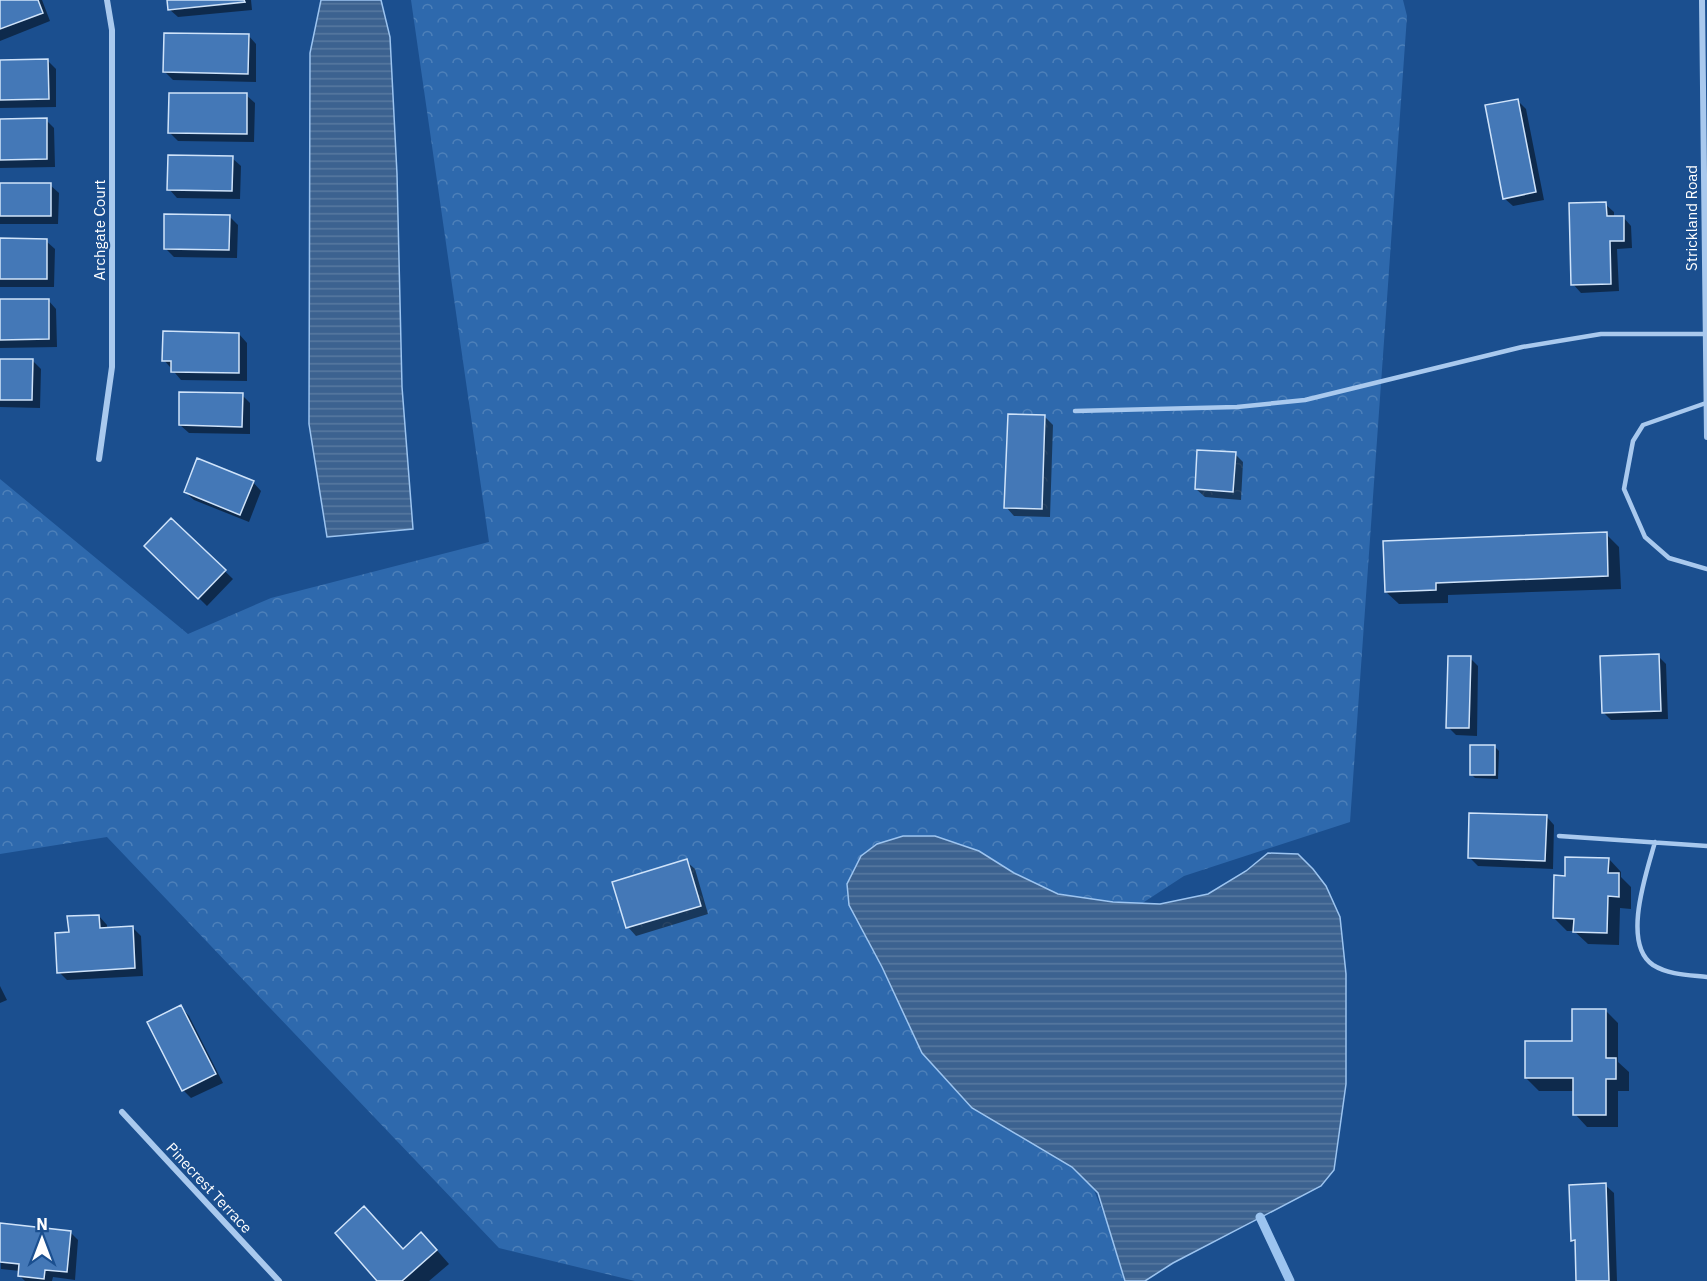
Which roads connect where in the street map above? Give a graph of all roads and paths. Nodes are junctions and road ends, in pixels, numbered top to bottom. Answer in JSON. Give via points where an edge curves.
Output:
{"nodes":[{"id":1,"x":107,"y":0,"type":"edge"},
{"id":2,"x":1702,"y":0,"type":"edge"},
{"id":3,"x":1705,"y":334,"type":"junction"},
{"id":4,"x":1706,"y":403,"type":"edge"},
{"id":5,"x":1075,"y":411,"type":"dead end"},
{"id":6,"x":1707,"y":437,"type":"edge"},
{"id":7,"x":99,"y":459,"type":"dead end"},
{"id":8,"x":1707,"y":569,"type":"edge"},
{"id":9,"x":1559,"y":836,"type":"dead end"},
{"id":10,"x":1655,"y":842,"type":"junction"},
{"id":11,"x":1707,"y":846,"type":"edge"},
{"id":12,"x":1707,"y":977,"type":"edge"},
{"id":13,"x":122,"y":1112,"type":"dead end"},
{"id":14,"x":279,"y":1281,"type":"edge"}],
"edges":[{"from":1,"to":7,"type":"street","name":"Archgate Court","via":[[112,30],[112,367]]},
{"from":2,"to":3,"type":"street","name":"Strickland Road"},
{"from":3,"to":4,"type":"street","name":"Strickland Road"},
{"from":3,"to":5,"type":"lane","via":[[1601,334],[1522,347],[1305,399],[1237,407]]},
{"from":4,"to":6,"type":"street","name":"Strickland Road"},
{"from":4,"to":8,"type":"lane","via":[[1642,425],[1633,441],[1624,489],[1645,537],[1669,558]]},
{"from":9,"to":10,"type":"lane"},
{"from":10,"to":11,"type":"lane"},
{"from":10,"to":12,"type":"lane","via":[[1640,904],[1637,933],[1642,952],[1652,964],[1669,972]]},
{"from":13,"to":14,"type":"street","name":"Pinecrest Terrace"}]}
